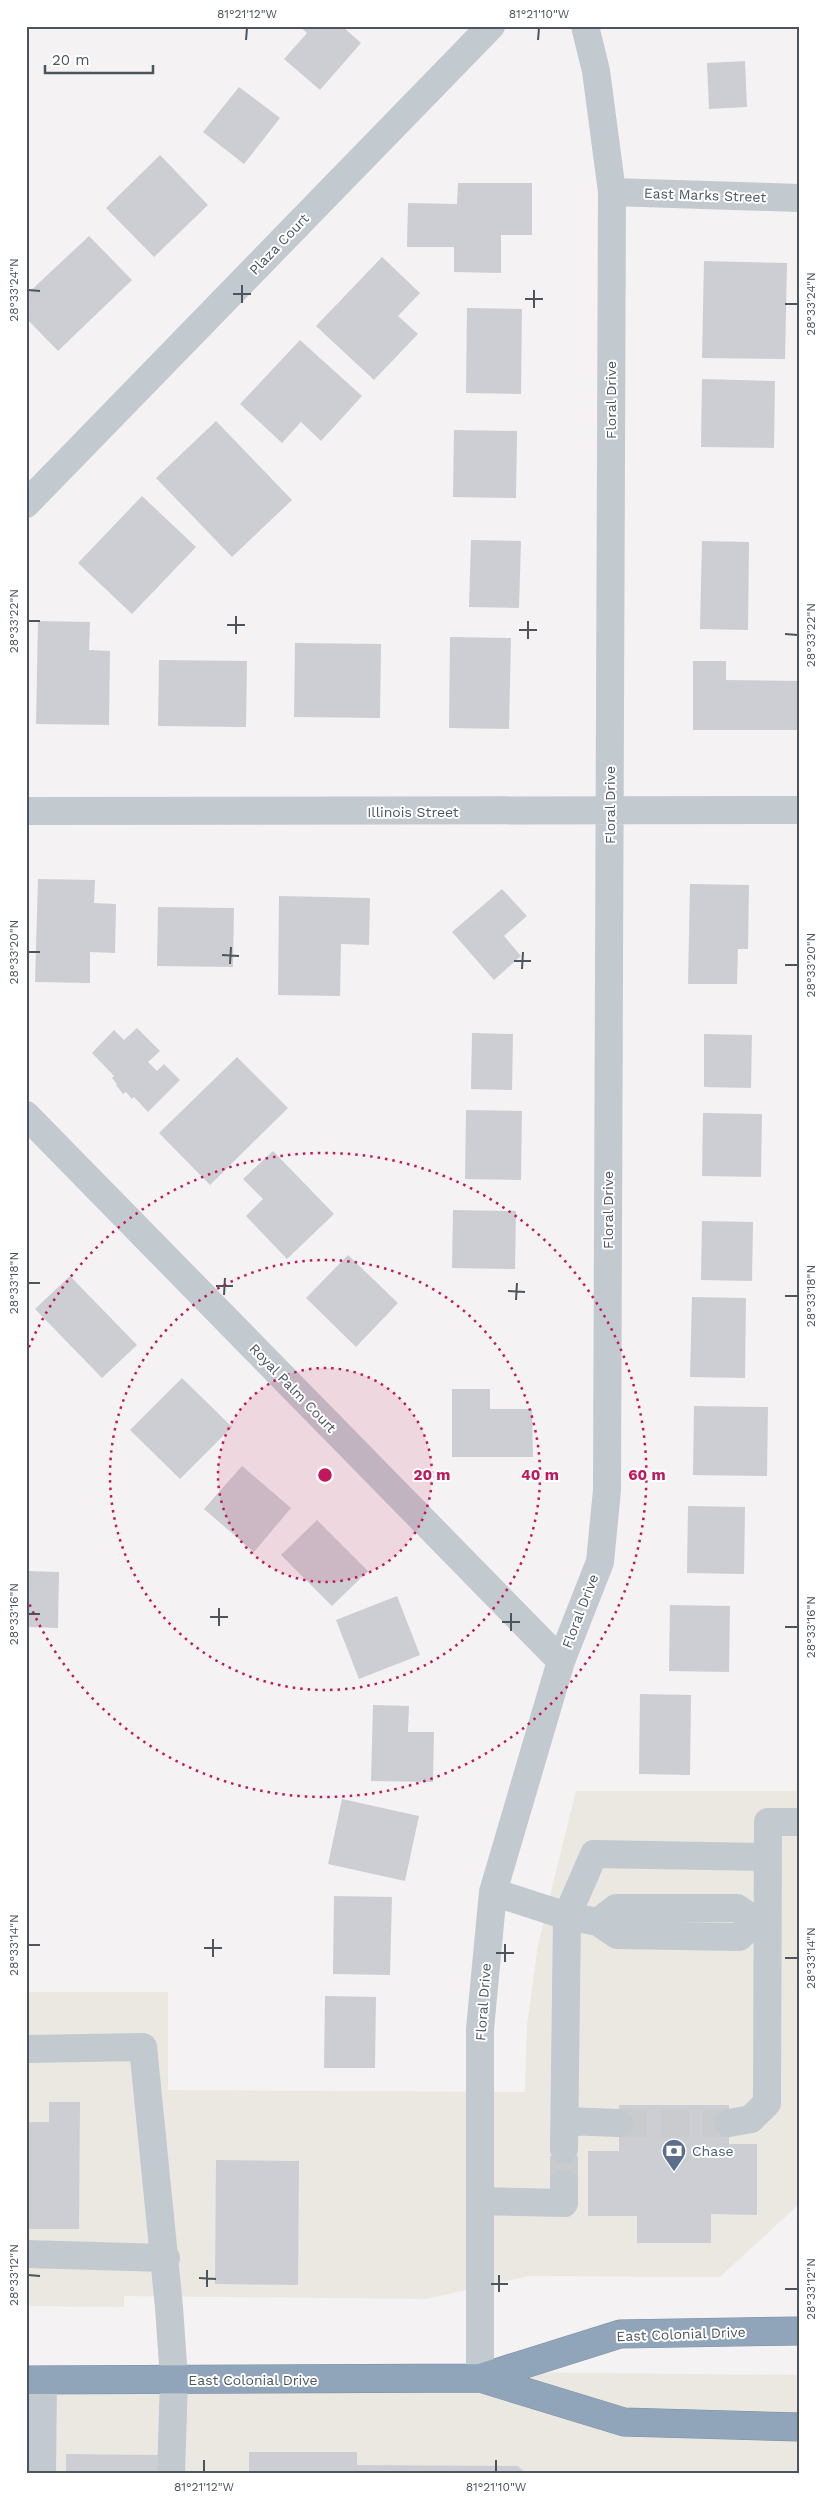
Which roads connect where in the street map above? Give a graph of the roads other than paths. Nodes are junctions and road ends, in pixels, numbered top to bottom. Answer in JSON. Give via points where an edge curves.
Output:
{"nodes":[{"id":1,"x":491,"y":26,"type":"edge"},
{"id":2,"x":585,"y":26,"type":"edge"},
{"id":3,"x":612,"y":192,"type":"junction"},
{"id":4,"x":799,"y":198,"type":"edge"},
{"id":5,"x":26,"y":504,"type":"edge"},
{"id":6,"x":799,"y":810,"type":"edge"},
{"id":7,"x":26,"y":811,"type":"edge"},
{"id":8,"x":610,"y":812,"type":"junction"},
{"id":9,"x":26,"y":1114,"type":"edge"},
{"id":10,"x":560,"y":1661,"type":"junction"},
{"id":11,"x":799,"y":1822,"type":"edge"},
{"id":12,"x":767,"y":1857,"type":"junction"},
{"id":13,"x":493,"y":1892,"type":"junction"},
{"id":14,"x":567,"y":1916,"type":"junction"},
{"id":15,"x":762,"y":1921,"type":"junction"},
{"id":16,"x":26,"y":2049,"type":"edge"},
{"id":17,"x":565,"y":2121,"type":"junction"},
{"id":18,"x":619,"y":2123,"type":"tunnel mouth"},
{"id":19,"x":729,"y":2123,"type":"tunnel mouth"},
{"id":20,"x":564,"y":2149,"type":"tunnel mouth"},
{"id":21,"x":564,"y":2184,"type":"tunnel mouth"},
{"id":22,"x":480,"y":2201,"type":"junction"},
{"id":23,"x":26,"y":2254,"type":"edge"},
{"id":24,"x":166,"y":2258,"type":"junction"},
{"id":25,"x":799,"y":2331,"type":"edge"},
{"id":26,"x":480,"y":2378,"type":"junction"},
{"id":27,"x":174,"y":2379,"type":"junction"},
{"id":28,"x":34,"y":2380,"type":"edge"},
{"id":29,"x":799,"y":2428,"type":"edge"},
{"id":30,"x":42,"y":2474,"type":"edge"},
{"id":31,"x":171,"y":2474,"type":"edge"}],
"edges":[{"from":1,"to":5,"type":"street","name":"Plaza Court"},
{"from":2,"to":3,"type":"street","name":"Floral Drive","via":[[596,71]]},
{"from":3,"to":4,"type":"street","name":"East Marks Street"},
{"from":3,"to":8,"type":"street","name":"Floral Drive"},
{"from":6,"to":8,"type":"street","name":"Illinois Street"},
{"from":7,"to":8,"type":"street","name":"Illinois Street"},
{"from":8,"to":10,"type":"street","name":"Floral Drive","via":[[607,1490],[600,1562]]},
{"from":9,"to":10,"type":"street","name":"Royal Palm Court"},
{"from":10,"to":13,"type":"street","name":"Floral Drive"},
{"from":11,"to":12,"type":"street","via":[[768,1822]]},
{"from":12,"to":14,"type":"street","via":[[594,1854]]},
{"from":12,"to":15,"type":"street"},
{"from":13,"to":14,"type":"street"},
{"from":13,"to":22,"type":"street","name":"Floral Drive","via":[[480,2029]]},
{"from":14,"to":15,"type":"street","via":[[598,1922],[617,1935],[739,1937]]},
{"from":14,"to":17,"type":"street"},
{"from":15,"to":19,"type":"street","via":[[767,2103],[751,2119]]},
{"from":16,"to":24,"type":"street","via":[[143,2047]]},
{"from":17,"to":18,"type":"street"},
{"from":17,"to":20,"type":"street"},
{"from":21,"to":22,"type":"street","via":[[564,2203]]},
{"from":22,"to":26,"type":"street","name":"Floral Drive"},
{"from":23,"to":24,"type":"street"},
{"from":24,"to":27,"type":"street"},
{"from":25,"to":26,"type":"highway","name":"East Colonial Drive","via":[[620,2334]]},
{"from":26,"to":27,"type":"highway","name":"East Colonial Drive"},
{"from":26,"to":29,"type":"highway","name":"East Colonial Drive","via":[[624,2422]]},
{"from":27,"to":28,"type":"highway","name":"East Colonial Drive"},
{"from":27,"to":31,"type":"street"},
{"from":28,"to":30,"type":"street"}]}
